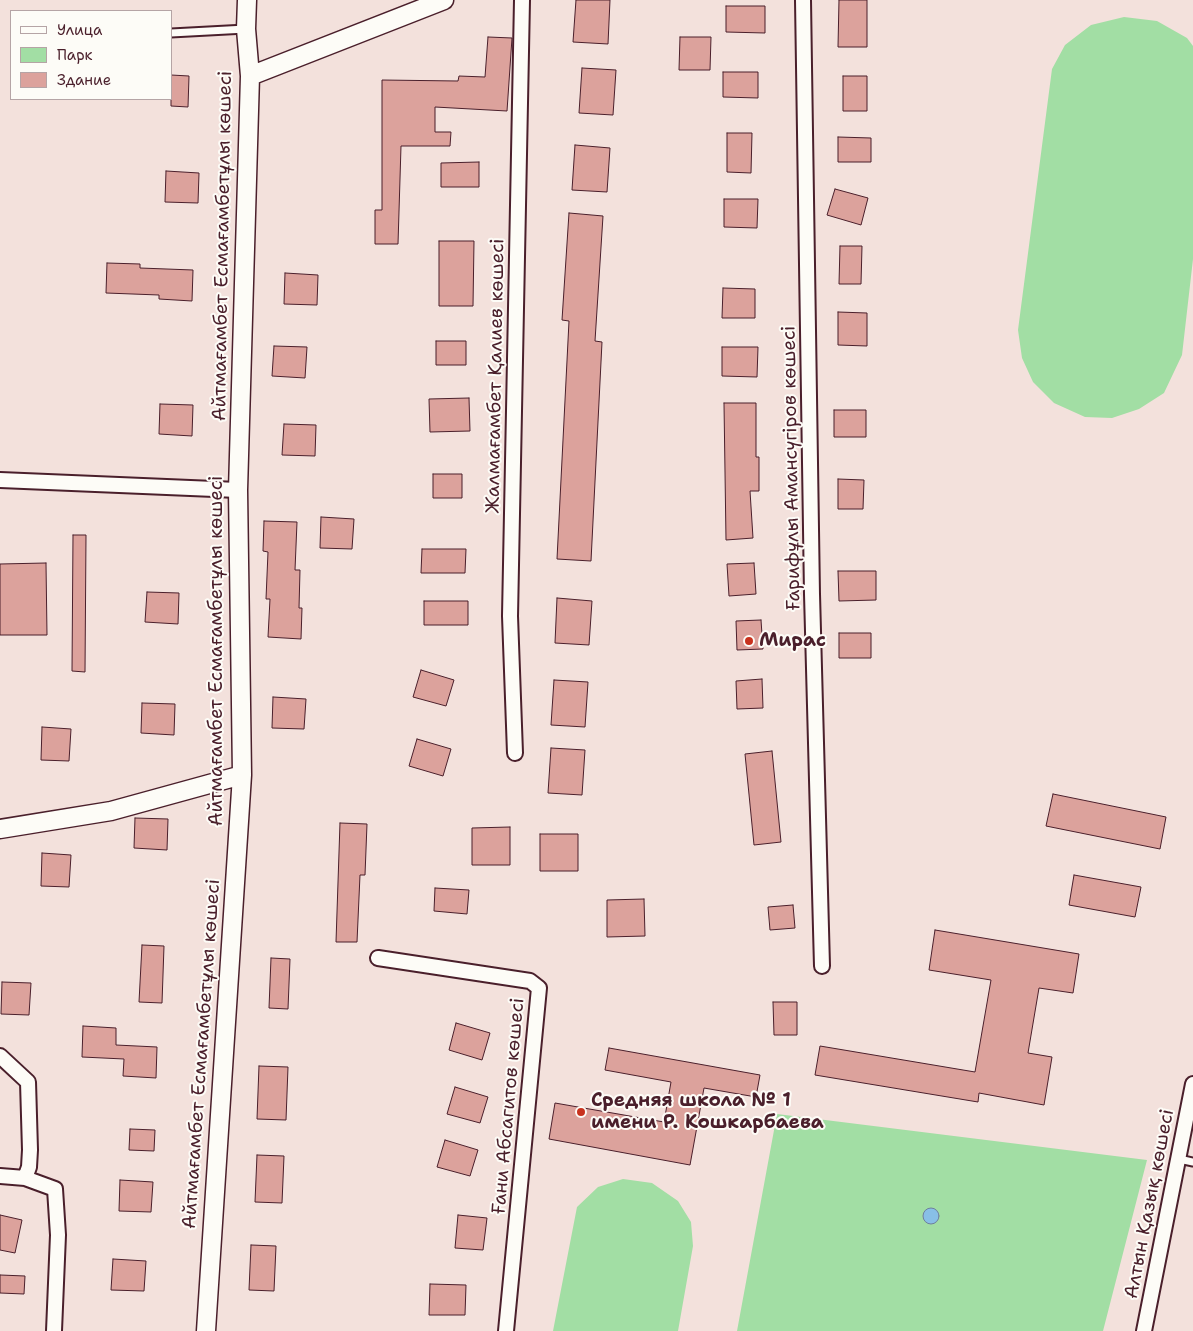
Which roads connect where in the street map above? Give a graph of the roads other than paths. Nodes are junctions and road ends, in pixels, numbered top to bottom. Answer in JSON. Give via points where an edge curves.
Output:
{"nodes":[{"id":1,"x":247,"y":0,"type":"edge"},
{"id":2,"x":444,"y":0,"type":"edge"},
{"id":3,"x":522,"y":0,"type":"edge"},
{"id":4,"x":803,"y":0,"type":"edge"},
{"id":5,"x":246,"y":30,"type":"junction"},
{"id":6,"x":172,"y":33,"type":"edge"},
{"id":7,"x":250,"y":76,"type":"junction"},
{"id":8,"x":0,"y":480,"type":"edge"},
{"id":9,"x":238,"y":490,"type":"junction"},
{"id":10,"x":515,"y":754,"type":"dead end"},
{"id":11,"x":242,"y":775,"type":"junction"},
{"id":12,"x":0,"y":828,"type":"edge"},
{"id":13,"x":378,"y":958,"type":"dead end"},
{"id":14,"x":822,"y":966,"type":"dead end"},
{"id":15,"x":0,"y":1056,"type":"edge"},
{"id":16,"x":1193,"y":1084,"type":"edge"},
{"id":17,"x":1186,"y":1161,"type":"edge"},
{"id":18,"x":0,"y":1176,"type":"edge"},
{"id":19,"x":25,"y":1178,"type":"junction"},
{"id":20,"x":54,"y":1331,"type":"edge"},
{"id":21,"x":206,"y":1331,"type":"edge"},
{"id":22,"x":506,"y":1331,"type":"edge"},
{"id":23,"x":1144,"y":1331,"type":"edge"}],
"edges":[{"from":1,"to":5,"type":"street","name":"Айтмағамбет Есмағамбетұлы көшесі"},
{"from":2,"to":7,"type":"street"},
{"from":3,"to":10,"type":"street","name":"Жалмағамбет Қалиев көшесі","via":[[510,616]]},
{"from":4,"to":14,"type":"street","name":"Ғарифұлы Амансүгіров көшесі","via":[[812,594]]},
{"from":5,"to":6,"type":"lane"},
{"from":5,"to":7,"type":"street","name":"Айтмағамбет Есмағамбетұлы көшесі"},
{"from":7,"to":9,"type":"street","name":"Айтмағамбет Есмағамбетұлы көшесі"},
{"from":8,"to":9,"type":"street"},
{"from":9,"to":11,"type":"street","name":"Айтмағамбет Есмағамбетұлы көшесі"},
{"from":11,"to":12,"type":"street","via":[[111,811]]},
{"from":11,"to":21,"type":"street","name":"Айтмағамбет Есмағамбетұлы көшесі"},
{"from":13,"to":22,"type":"street","name":"Ғани Абсагитов көшесі","via":[[530,981],[539,988]]},
{"from":15,"to":19,"type":"street","via":[[28,1082],[30,1150]]},
{"from":16,"to":17,"type":"street","name":"Алтын Қазық көшесі"},
{"from":17,"to":23,"type":"street","name":"Алтын Қазық көшесі"},
{"from":18,"to":19,"type":"street"},
{"from":19,"to":20,"type":"street","via":[[55,1189],[58,1236]]}]}
